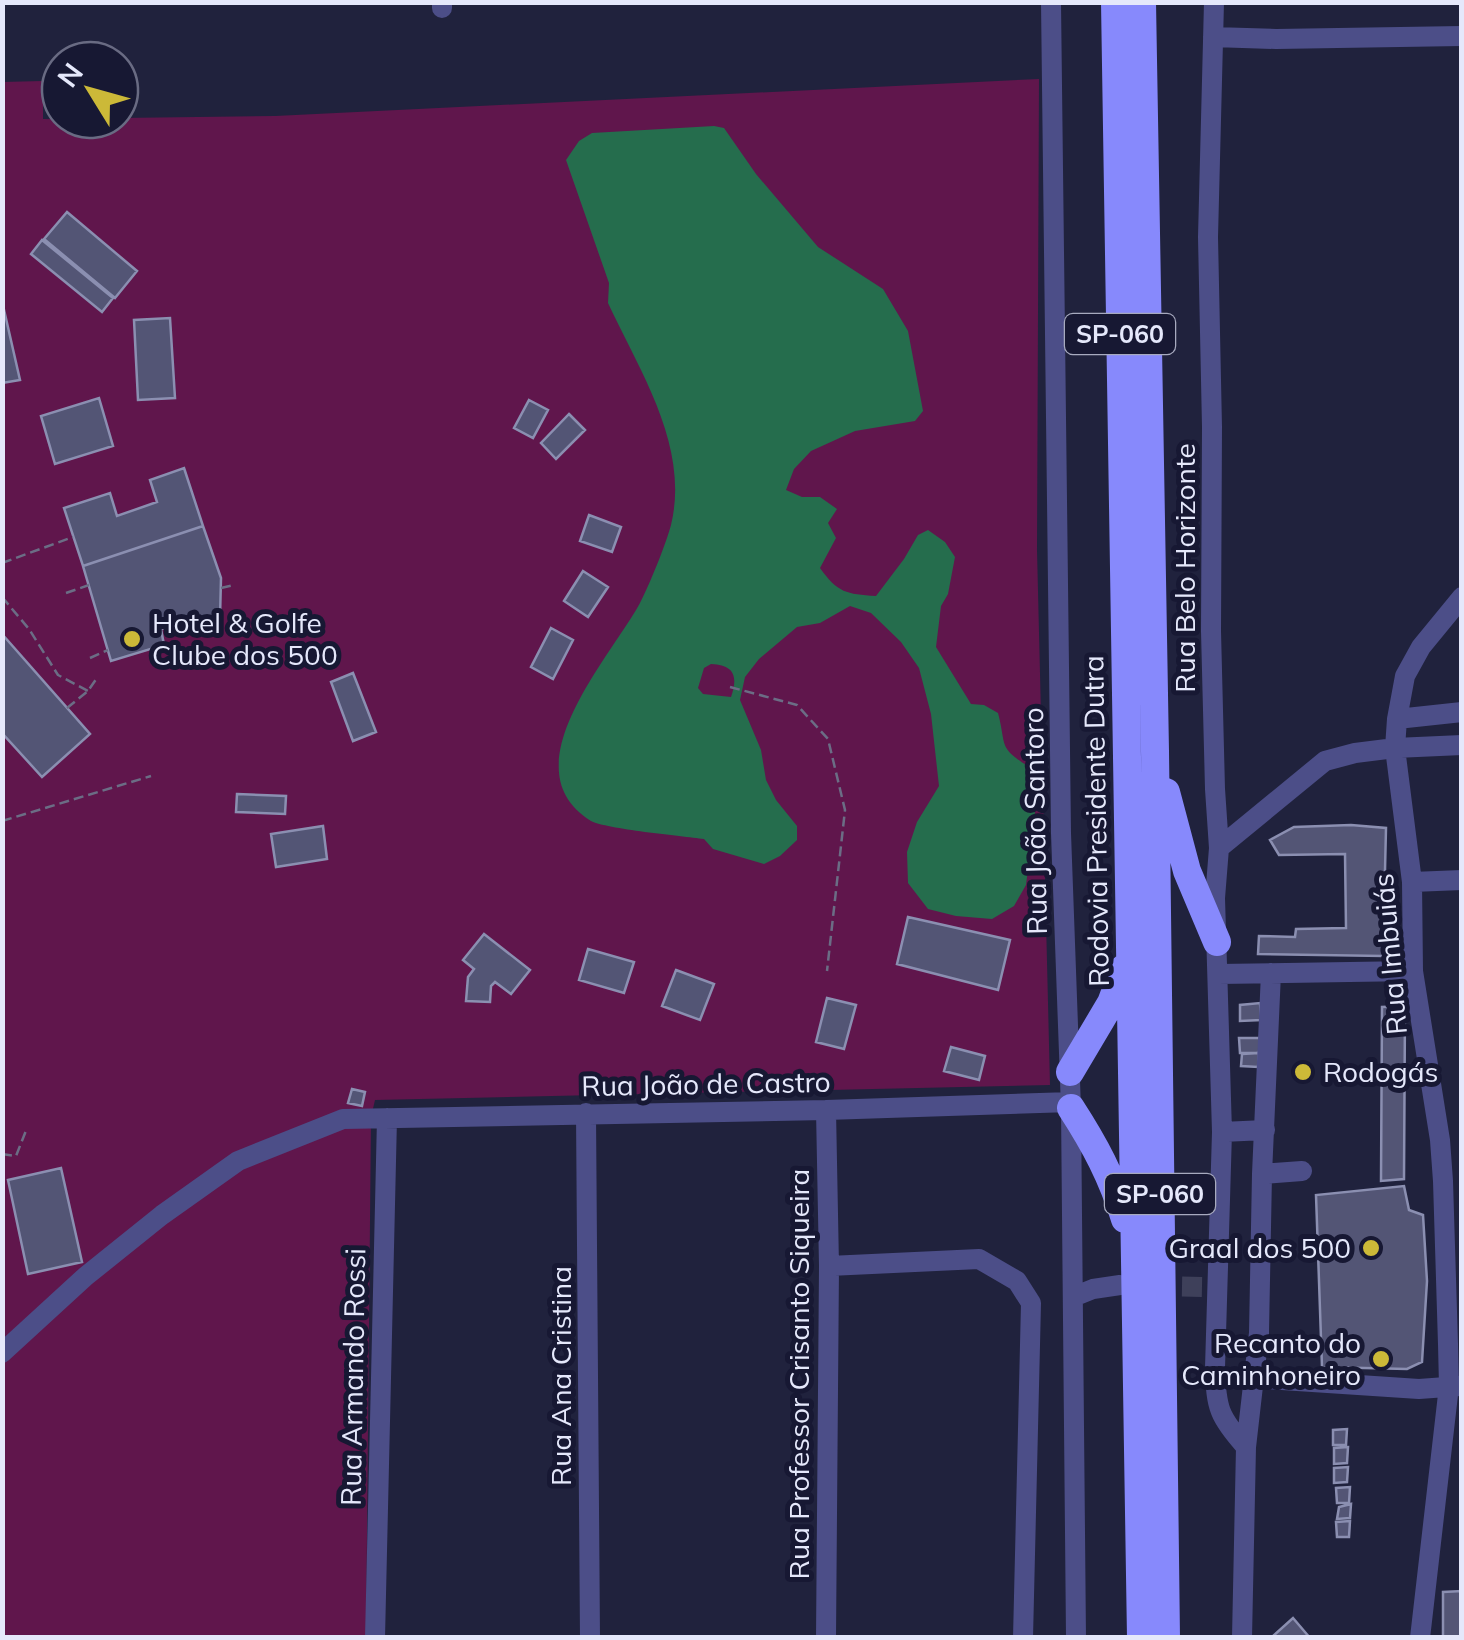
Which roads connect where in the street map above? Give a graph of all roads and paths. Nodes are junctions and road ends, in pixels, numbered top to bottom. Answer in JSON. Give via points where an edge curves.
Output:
{"nodes":[{"id":1,"x":1051,"y":2,"type":"edge"},
{"id":2,"x":1115,"y":2,"type":"edge"},
{"id":3,"x":1142,"y":2,"type":"edge"},
{"id":4,"x":1214,"y":2,"type":"edge"},
{"id":5,"x":1462,"y":36,"type":"edge"},
{"id":6,"x":1214,"y":38,"type":"junction"},
{"id":7,"x":73,"y":537,"type":"dead end"},
{"id":8,"x":2,"y":562,"type":"edge"},
{"id":9,"x":234,"y":585,"type":"dead end"},
{"id":10,"x":88,"y":586,"type":"dead end"},
{"id":11,"x":221,"y":588,"type":"dead end"},
{"id":12,"x":66,"y":593,"type":"dead end"},
{"id":13,"x":2,"y":596,"type":"edge"},
{"id":14,"x":1462,"y":596,"type":"edge"},
{"id":15,"x":108,"y":650,"type":"dead end"},
{"id":16,"x":90,"y":658,"type":"dead end"},
{"id":17,"x":97,"y":678,"type":"dead end"},
{"id":18,"x":730,"y":687,"type":"dead end"},
{"id":19,"x":88,"y":691,"type":"junction"},
{"id":20,"x":68,"y":708,"type":"dead end"},
{"id":21,"x":1462,"y":712,"type":"edge"},
{"id":22,"x":1396,"y":719,"type":"junction"},
{"id":23,"x":1462,"y":746,"type":"edge"},
{"id":24,"x":1396,"y":748,"type":"junction"},
{"id":25,"x":1155,"y":751,"type":"junction"},
{"id":26,"x":151,"y":776,"type":"dead end"},
{"id":27,"x":2,"y":821,"type":"edge"},
{"id":28,"x":1219,"y":848,"type":"junction"},
{"id":29,"x":1462,"y":880,"type":"edge"},
{"id":30,"x":1412,"y":882,"type":"junction"},
{"id":31,"x":1217,"y":942,"type":"junction"},
{"id":32,"x":1130,"y":948,"type":"junction"},
{"id":33,"x":1413,"y":970,"type":"junction"},
{"id":34,"x":827,"y":971,"type":"dead end"},
{"id":35,"x":1271,"y":973,"type":"junction"},
{"id":36,"x":1218,"y":974,"type":"junction"},
{"id":37,"x":1070,"y":1072,"type":"junction"},
{"id":38,"x":1071,"y":1106,"type":"junction"},
{"id":39,"x":826,"y":1110,"type":"junction"},
{"id":40,"x":586,"y":1114,"type":"junction"},
{"id":41,"x":386,"y":1118,"type":"junction"},
{"id":42,"x":26,"y":1128,"type":"dead end"},
{"id":43,"x":1265,"y":1130,"type":"junction"},
{"id":44,"x":1222,"y":1132,"type":"junction"},
{"id":45,"x":2,"y":1154,"type":"edge"},
{"id":46,"x":1302,"y":1171,"type":"dead end"},
{"id":47,"x":1262,"y":1174,"type":"junction"},
{"id":48,"x":1135,"y":1249,"type":"junction"},
{"id":49,"x":829,"y":1266,"type":"junction"},
{"id":50,"x":1120,"y":1285,"type":"dead end"},
{"id":51,"x":1073,"y":1296,"type":"junction"},
{"id":52,"x":2,"y":1354,"type":"edge"},
{"id":53,"x":1253,"y":1378,"type":"junction"},
{"id":54,"x":1455,"y":1386,"type":"edge"},
{"id":55,"x":1246,"y":1447,"type":"junction"},
{"id":56,"x":374,"y":1638,"type":"edge"},
{"id":57,"x":590,"y":1638,"type":"edge"},
{"id":58,"x":826,"y":1638,"type":"edge"},
{"id":59,"x":1023,"y":1638,"type":"edge"},
{"id":60,"x":1076,"y":1638,"type":"edge"},
{"id":61,"x":1141,"y":1638,"type":"edge"},
{"id":62,"x":1166,"y":1638,"type":"edge"},
{"id":63,"x":1242,"y":1638,"type":"edge"},
{"id":64,"x":1420,"y":1638,"type":"edge"}],
"edges":[{"from":1,"to":37,"type":"street","name":"Rua João Santoro"},
{"from":2,"to":32,"type":"highway","name":"Rodovia Presidente Dutra","number":"SP-060"},
{"from":3,"to":25,"type":"highway","number":"SP-060"},
{"from":4,"to":6,"type":"street","name":"Rua Belo Horizonte"},
{"from":5,"to":6,"type":"street"},
{"from":6,"to":28,"type":"street","name":"Rua Belo Horizonte","via":[[1208,236]]},
{"from":7,"to":8,"type":"path"},
{"from":9,"to":11,"type":"path"},
{"from":10,"to":12,"type":"path"},
{"from":13,"to":19,"type":"path","via":[[58,675]]},
{"from":14,"to":22,"type":"street","name":"Rua Imbuiás","via":[[1405,676]]},
{"from":15,"to":16,"type":"path"},
{"from":17,"to":19,"type":"path"},
{"from":18,"to":34,"type":"path","via":[[797,705],[828,738],[845,810]]},
{"from":19,"to":20,"type":"path"},
{"from":21,"to":22,"type":"street"},
{"from":22,"to":24,"type":"street","name":"Rua Imbuiás"},
{"from":23,"to":24,"type":"street"},
{"from":24,"to":28,"type":"street","via":[[1325,761]]},
{"from":24,"to":30,"type":"street","name":"Rua Imbuiás"},
{"from":25,"to":31,"type":"highway","via":[[1186,871]]},
{"from":25,"to":62,"type":"highway","number":"SP-060"},
{"from":26,"to":27,"type":"path"},
{"from":28,"to":31,"type":"street","name":"Rua Belo Horizonte"},
{"from":29,"to":30,"type":"street"},
{"from":30,"to":33,"type":"street","name":"Rua Imbuiás"},
{"from":31,"to":36,"type":"street","name":"Rua Belo Horizonte"},
{"from":32,"to":37,"type":"highway","via":[[1110,1004]]},
{"from":32,"to":48,"type":"highway","name":"Rodovia Presidente Dutra","number":"SP-060"},
{"from":33,"to":35,"type":"street"},
{"from":33,"to":54,"type":"street","name":"Rua Imbuiás","via":[[1440,1140]]},
{"from":35,"to":36,"type":"street"},
{"from":35,"to":43,"type":"street"},
{"from":36,"to":44,"type":"street","name":"Rua Belo Horizonte"},
{"from":37,"to":38,"type":"street","name":"Rua João Santoro"},
{"from":38,"to":39,"type":"street","name":"Rua João de Castro"},
{"from":38,"to":48,"type":"highway","via":[[1101,1156]]},
{"from":38,"to":51,"type":"street","name":"Rua João Santoro"},
{"from":39,"to":40,"type":"street","name":"Rua João de Castro"},
{"from":39,"to":49,"type":"street","name":"Rua Professor Crisanto Siqueira"},
{"from":40,"to":41,"type":"street","name":"Rua João de Castro"},
{"from":40,"to":57,"type":"street","name":"Rua Ana Cristina"},
{"from":41,"to":52,"type":"street","name":"Rua João de Castro","via":[[342,1119],[238,1161],[86,1276]]},
{"from":41,"to":56,"type":"street","name":"Rua Armando Rossi"},
{"from":42,"to":45,"type":"path","via":[[16,1156]]},
{"from":43,"to":44,"type":"street"},
{"from":43,"to":47,"type":"street"},
{"from":44,"to":55,"type":"street","name":"Rua Belo Horizonte","via":[[1216,1398],[1228,1428]]},
{"from":46,"to":47,"type":"street"},
{"from":47,"to":53,"type":"street"},
{"from":48,"to":61,"type":"highway","name":"Rodovia Presidente Dutra","number":"SP-060"},
{"from":49,"to":58,"type":"street","name":"Rua Professor Crisanto Siqueira"},
{"from":49,"to":59,"type":"street","via":[[979,1259],[1017,1280],[1031,1303]]},
{"from":50,"to":51,"type":"street"},
{"from":51,"to":60,"type":"street","name":"Rua João Santoro"},
{"from":53,"to":54,"type":"street"},
{"from":53,"to":55,"type":"street"},
{"from":54,"to":64,"type":"street","name":"Rua Imbuiás"},
{"from":55,"to":63,"type":"street"}]}
